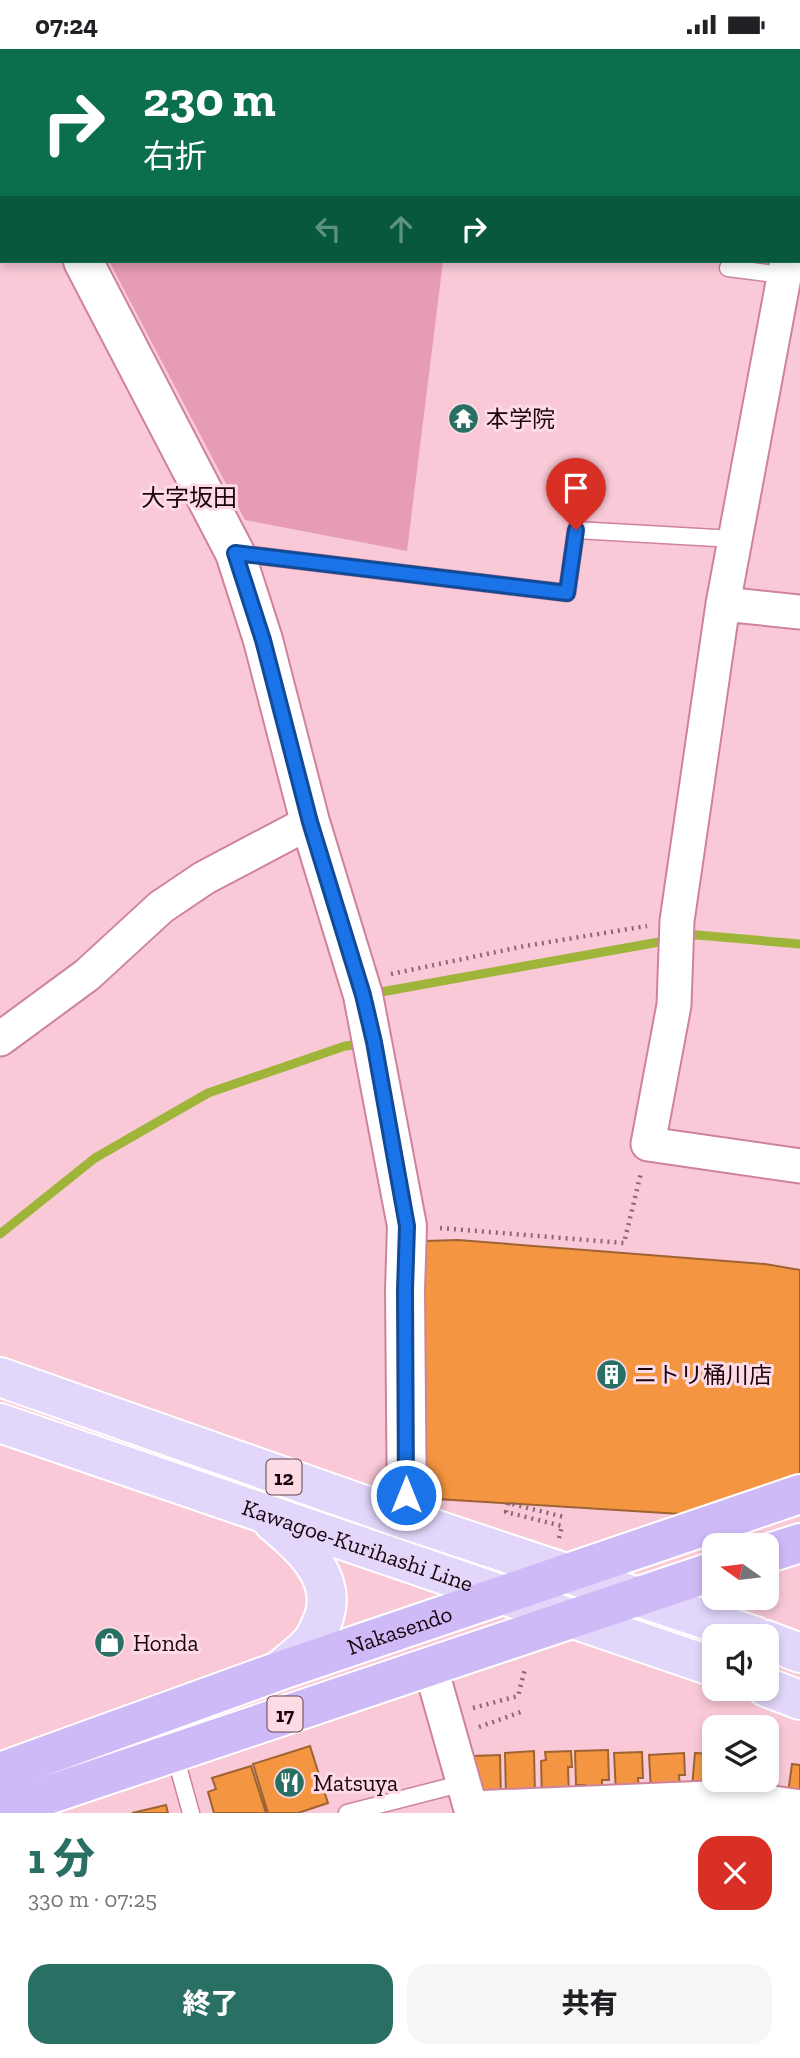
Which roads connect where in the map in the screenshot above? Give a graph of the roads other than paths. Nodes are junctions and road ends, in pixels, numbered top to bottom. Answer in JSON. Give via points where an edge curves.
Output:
{"nodes":[{"id":1,"x":84,"y":263,"type":"edge"},
{"id":2,"x":728,"y":268,"type":"dead end"},
{"id":3,"x":790,"y":271,"type":"edge"},
{"id":4,"x":734,"y":539,"type":"junction"},
{"id":5,"x":235,"y":553,"type":"junction"},
{"id":6,"x":723,"y":604,"type":"junction"},
{"id":7,"x":800,"y":612,"type":"edge"},
{"id":8,"x":310,"y":822,"type":"junction"},
{"id":9,"x":0,"y":1039,"type":"edge"},
{"id":10,"x":800,"y":1165,"type":"edge"},
{"id":11,"x":0,"y":1377,"type":"edge"},
{"id":12,"x":0,"y":1423,"type":"edge"},
{"id":13,"x":800,"y":1494,"type":"edge"},
{"id":14,"x":262,"y":1513,"type":"junction"},
{"id":15,"x":407,"y":1520,"type":"junction"},
{"id":16,"x":800,"y":1543,"type":"edge"},
{"id":17,"x":779,"y":1549,"type":"edge"},
{"id":18,"x":569,"y":1574,"type":"junction"},
{"id":19,"x":702,"y":1575,"type":"edge"},
{"id":20,"x":503,"y":1595,"type":"junction"},
{"id":21,"x":636,"y":1596,"type":"junction"},
{"id":22,"x":570,"y":1618,"type":"junction"},
{"id":23,"x":719,"y":1624,"type":"edge"},
{"id":24,"x":779,"y":1645,"type":"edge"},
{"id":25,"x":800,"y":1653,"type":"edge"},
{"id":26,"x":702,"y":1663,"type":"edge"},
{"id":27,"x":430,"y":1665,"type":"junction"},
{"id":28,"x":279,"y":1671,"type":"junction"},
{"id":29,"x":779,"y":1692,"type":"edge"},
{"id":30,"x":800,"y":1700,"type":"edge"},
{"id":31,"x":174,"y":1752,"type":"junction"},
{"id":32,"x":0,"y":1772,"type":"edge"},
{"id":33,"x":469,"y":1801,"type":"edge"},
{"id":34,"x":800,"y":1807,"type":"edge"},
{"id":35,"x":0,"y":1811,"type":"edge"},
{"id":36,"x":191,"y":1813,"type":"edge"},
{"id":37,"x":347,"y":1813,"type":"edge"}],
"edges":[{"from":1,"to":5,"type":"street"},
{"from":2,"to":3,"type":"lane"},
{"from":3,"to":4,"type":"street"},
{"from":4,"to":5,"type":"lane","via":[[576,530],[567,593]]},
{"from":4,"to":6,"type":"street"},
{"from":5,"to":8,"type":"street","via":[[263,640]]},
{"from":6,"to":7,"type":"street"},
{"from":6,"to":10,"type":"street","via":[[677,921],[674,1005],[648,1145]]},
{"from":8,"to":9,"type":"street","via":[[204,878],[161,907],[87,975]]},
{"from":8,"to":15,"type":"street","via":[[374,1042],[407,1226]]},
{"from":11,"to":15,"type":"main road","name":"Kawagoe-Kurihashi Line","number":"12"},
{"from":12,"to":14,"type":"main road","name":"Kawagoe-Kurihashi Line","number":"12"},
{"from":13,"to":18,"type":"highway","name":"Nakasendo","number":"17"},
{"from":14,"to":20,"type":"main road","name":"Kawagoe-Kurihashi Line","number":"12"},
{"from":14,"to":28,"type":"main road","via":[[297,1541],[325,1585],[327,1608],[319,1630]]},
{"from":15,"to":18,"type":"main road","name":"Kawagoe-Kurihashi Line","number":"12"},
{"from":16,"to":17,"type":"highway"},
{"from":18,"to":20,"type":"highway","name":"Nakasendo","number":"17"},
{"from":18,"to":21,"type":"main road","name":"Kawagoe-Kurihashi Line","number":"12"},
{"from":19,"to":21,"type":"highway","name":"Nakasendo","number":"17"},
{"from":20,"to":22,"type":"main road","name":"Kawagoe-Kurihashi Line","number":"12"},
{"from":20,"to":28,"type":"highway","name":"Nakasendo","number":"17"},
{"from":21,"to":22,"type":"highway","name":"Nakasendo","number":"17"},
{"from":21,"to":23,"type":"main road","name":"Kawagoe-Kurihashi Line","number":"12"},
{"from":22,"to":26,"type":"main road","name":"Kawagoe-Kurihashi Line","number":"12"},
{"from":22,"to":27,"type":"highway","name":"Nakasendo","number":"17"},
{"from":24,"to":25,"type":"main road"},
{"from":27,"to":31,"type":"highway","name":"Nakasendo","number":"17"},
{"from":27,"to":33,"type":"street"},
{"from":28,"to":32,"type":"highway","name":"Nakasendo","number":"17"},
{"from":29,"to":30,"type":"main road"},
{"from":31,"to":35,"type":"highway","name":"Nakasendo","number":"17"},
{"from":31,"to":36,"type":"lane"},
{"from":33,"to":34,"type":"street","via":[[732,1797]]},
{"from":33,"to":37,"type":"lane"}]}
